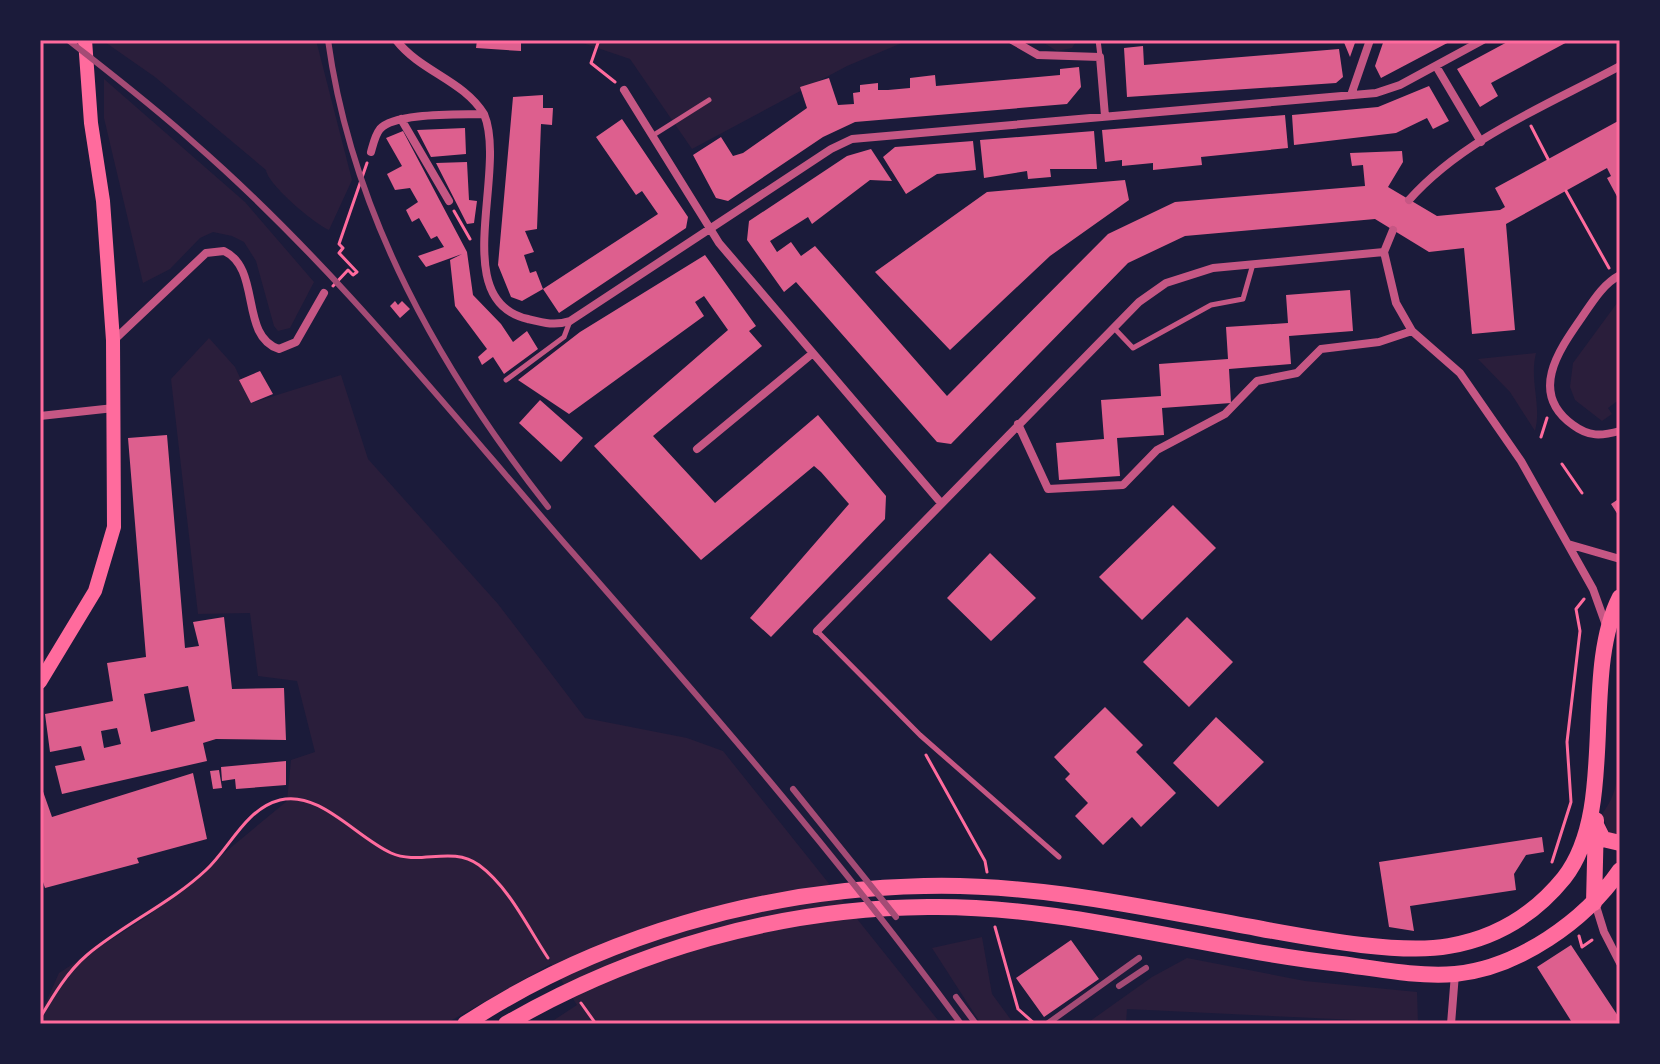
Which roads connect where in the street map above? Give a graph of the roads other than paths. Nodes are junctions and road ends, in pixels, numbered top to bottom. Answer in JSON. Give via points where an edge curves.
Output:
{"nodes":[{"id":1,"x":85,"y":40,"type":"edge"},
{"id":2,"x":396,"y":40,"type":"edge"},
{"id":3,"x":1012,"y":40,"type":"edge"},
{"id":4,"x":1098,"y":40,"type":"edge"},
{"id":5,"x":1370,"y":40,"type":"edge"},
{"id":6,"x":1483,"y":40,"type":"edge"},
{"id":7,"x":1100,"y":57,"type":"junction"},
{"id":8,"x":1436,"y":66,"type":"junction"},
{"id":9,"x":1620,"y":66,"type":"edge"},
{"id":10,"x":624,"y":90,"type":"road end"},
{"id":11,"x":1351,"y":95,"type":"junction"},
{"id":12,"x":709,"y":100,"type":"dead end"},
{"id":13,"x":484,"y":114,"type":"junction"},
{"id":14,"x":1105,"y":116,"type":"junction"},
{"id":15,"x":401,"y":119,"type":"junction"},
{"id":16,"x":652,"y":137,"type":"junction"},
{"id":17,"x":1481,"y":142,"type":"junction"},
{"id":18,"x":371,"y":152,"type":"road end"},
{"id":19,"x":1409,"y":200,"type":"dead end"},
{"id":20,"x":449,"y":201,"type":"road end"},
{"id":21,"x":712,"y":229,"type":"junction"},
{"id":22,"x":1393,"y":230,"type":"dead end"},
{"id":23,"x":1384,"y":252,"type":"junction"},
{"id":24,"x":1253,"y":264,"type":"junction"},
{"id":25,"x":1618,"y":276,"type":"edge"},
{"id":26,"x":324,"y":293,"type":"road end"},
{"id":27,"x":570,"y":321,"type":"junction"},
{"id":28,"x":1113,"y":328,"type":"junction"},
{"id":29,"x":1412,"y":331,"type":"junction"},
{"id":30,"x":113,"y":340,"type":"junction"},
{"id":31,"x":813,"y":353,"type":"junction"},
{"id":32,"x":506,"y":380,"type":"dead end"},
{"id":33,"x":114,"y":408,"type":"junction"},
{"id":34,"x":40,"y":416,"type":"edge"},
{"id":35,"x":1018,"y":424,"type":"junction"},
{"id":36,"x":1620,"y":431,"type":"edge"},
{"id":37,"x":697,"y":449,"type":"dead end"},
{"id":38,"x":941,"y":503,"type":"junction"},
{"id":39,"x":1568,"y":544,"type":"junction"},
{"id":40,"x":1620,"y":559,"type":"edge"},
{"id":41,"x":1620,"y":597,"type":"edge"},
{"id":42,"x":1608,"y":629,"type":"junction"},
{"id":43,"x":817,"y":631,"type":"joint"},
{"id":44,"x":40,"y":682,"type":"edge"},
{"id":45,"x":1592,"y":792,"type":"junction"},
{"id":46,"x":1596,"y":820,"type":"junction"},
{"id":47,"x":1620,"y":843,"type":"edge"},
{"id":48,"x":1059,"y":857,"type":"dead end"},
{"id":49,"x":1620,"y":870,"type":"edge"},
{"id":50,"x":1594,"y":903,"type":"junction"},
{"id":51,"x":1466,"y":942,"type":"junction"},
{"id":52,"x":1620,"y":963,"type":"edge"},
{"id":53,"x":1455,"y":974,"type":"junction"},
{"id":54,"x":465,"y":1024,"type":"edge"},
{"id":55,"x":506,"y":1024,"type":"edge"},
{"id":56,"x":1451,"y":1024,"type":"edge"}],
"edges":[{"from":1,"to":30,"type":"main road"},
{"from":2,"to":13,"type":"street","via":[[422,67],[465,91]]},
{"from":3,"to":7,"type":"street","via":[[1038,55]]},
{"from":4,"to":7,"type":"lane"},
{"from":5,"to":11,"type":"street"},
{"from":6,"to":8,"type":"street"},
{"from":7,"to":14,"type":"street"},
{"from":8,"to":11,"type":"street","via":[[1392,88]]},
{"from":8,"to":17,"type":"street"},
{"from":9,"to":17,"type":"street"},
{"from":10,"to":16,"type":"street"},
{"from":11,"to":14,"type":"street"},
{"from":12,"to":16,"type":"lane"},
{"from":13,"to":15,"type":"street"},
{"from":13,"to":27,"type":"street","via":[[492,142],[487,286],[497,303],[520,317],[556,325]]},
{"from":14,"to":21,"type":"street","via":[[852,139]]},
{"from":15,"to":18,"type":"street","via":[[380,129]]},
{"from":15,"to":20,"type":"street"},
{"from":16,"to":21,"type":"street"},
{"from":17,"to":19,"type":"street","via":[[1433,174]]},
{"from":21,"to":27,"type":"street"},
{"from":21,"to":31,"type":"street"},
{"from":22,"to":23,"type":"street"},
{"from":23,"to":24,"type":"street"},
{"from":23,"to":29,"type":"street","via":[[1396,303]]},
{"from":24,"to":28,"type":"street","via":[[1213,268],[1166,283]]},
{"from":24,"to":28,"type":"lane","via":[[1243,299],[1211,305],[1133,348]]},
{"from":25,"to":36,"type":"street","via":[[1556,354],[1549,385],[1557,409],[1583,432],[1602,436]]},
{"from":26,"to":30,"type":"street","via":[[296,342],[289,348],[269,346],[258,328],[238,262],[224,251],[206,253]]},
{"from":27,"to":32,"type":"lane","via":[[564,337]]},
{"from":28,"to":35,"type":"street"},
{"from":29,"to":35,"type":"street","via":[[1379,342],[1321,349],[1297,373],[1257,381],[1225,414],[1166,443],[1132,479],[1115,487],[1048,489]]},
{"from":29,"to":39,"type":"street","via":[[1460,373],[1521,461]]},
{"from":30,"to":33,"type":"main road"},
{"from":31,"to":37,"type":"street"},
{"from":31,"to":38,"type":"street"},
{"from":33,"to":34,"type":"street"},
{"from":33,"to":44,"type":"main road","via":[[114,527],[107,561],[87,607]]},
{"from":35,"to":38,"type":"street"},
{"from":38,"to":43,"type":"street"},
{"from":39,"to":40,"type":"street"},
{"from":39,"to":42,"type":"street"},
{"from":41,"to":42,"type":"main road"},
{"from":42,"to":45,"type":"main road"},
{"from":43,"to":48,"type":"lane","via":[[920,735]]},
{"from":45,"to":46,"type":"main road"},
{"from":45,"to":51,"type":"main road","via":[[1579,854],[1567,874],[1529,914]]},
{"from":46,"to":47,"type":"main road","via":[[1603,839]]},
{"from":46,"to":50,"type":"main road"},
{"from":49,"to":50,"type":"main road"},
{"from":50,"to":52,"type":"street"},
{"from":50,"to":53,"type":"main road","via":[[1520,954]]},
{"from":51,"to":53,"type":"main road"},
{"from":51,"to":54,"type":"main road","via":[[1431,949],[1321,939],[1040,891],[878,888],[737,909],[602,953]]},
{"from":53,"to":55,"type":"main road","via":[[1255,953],[1038,912],[880,909],[742,930],[610,973]]},
{"from":53,"to":56,"type":"street"}]}
